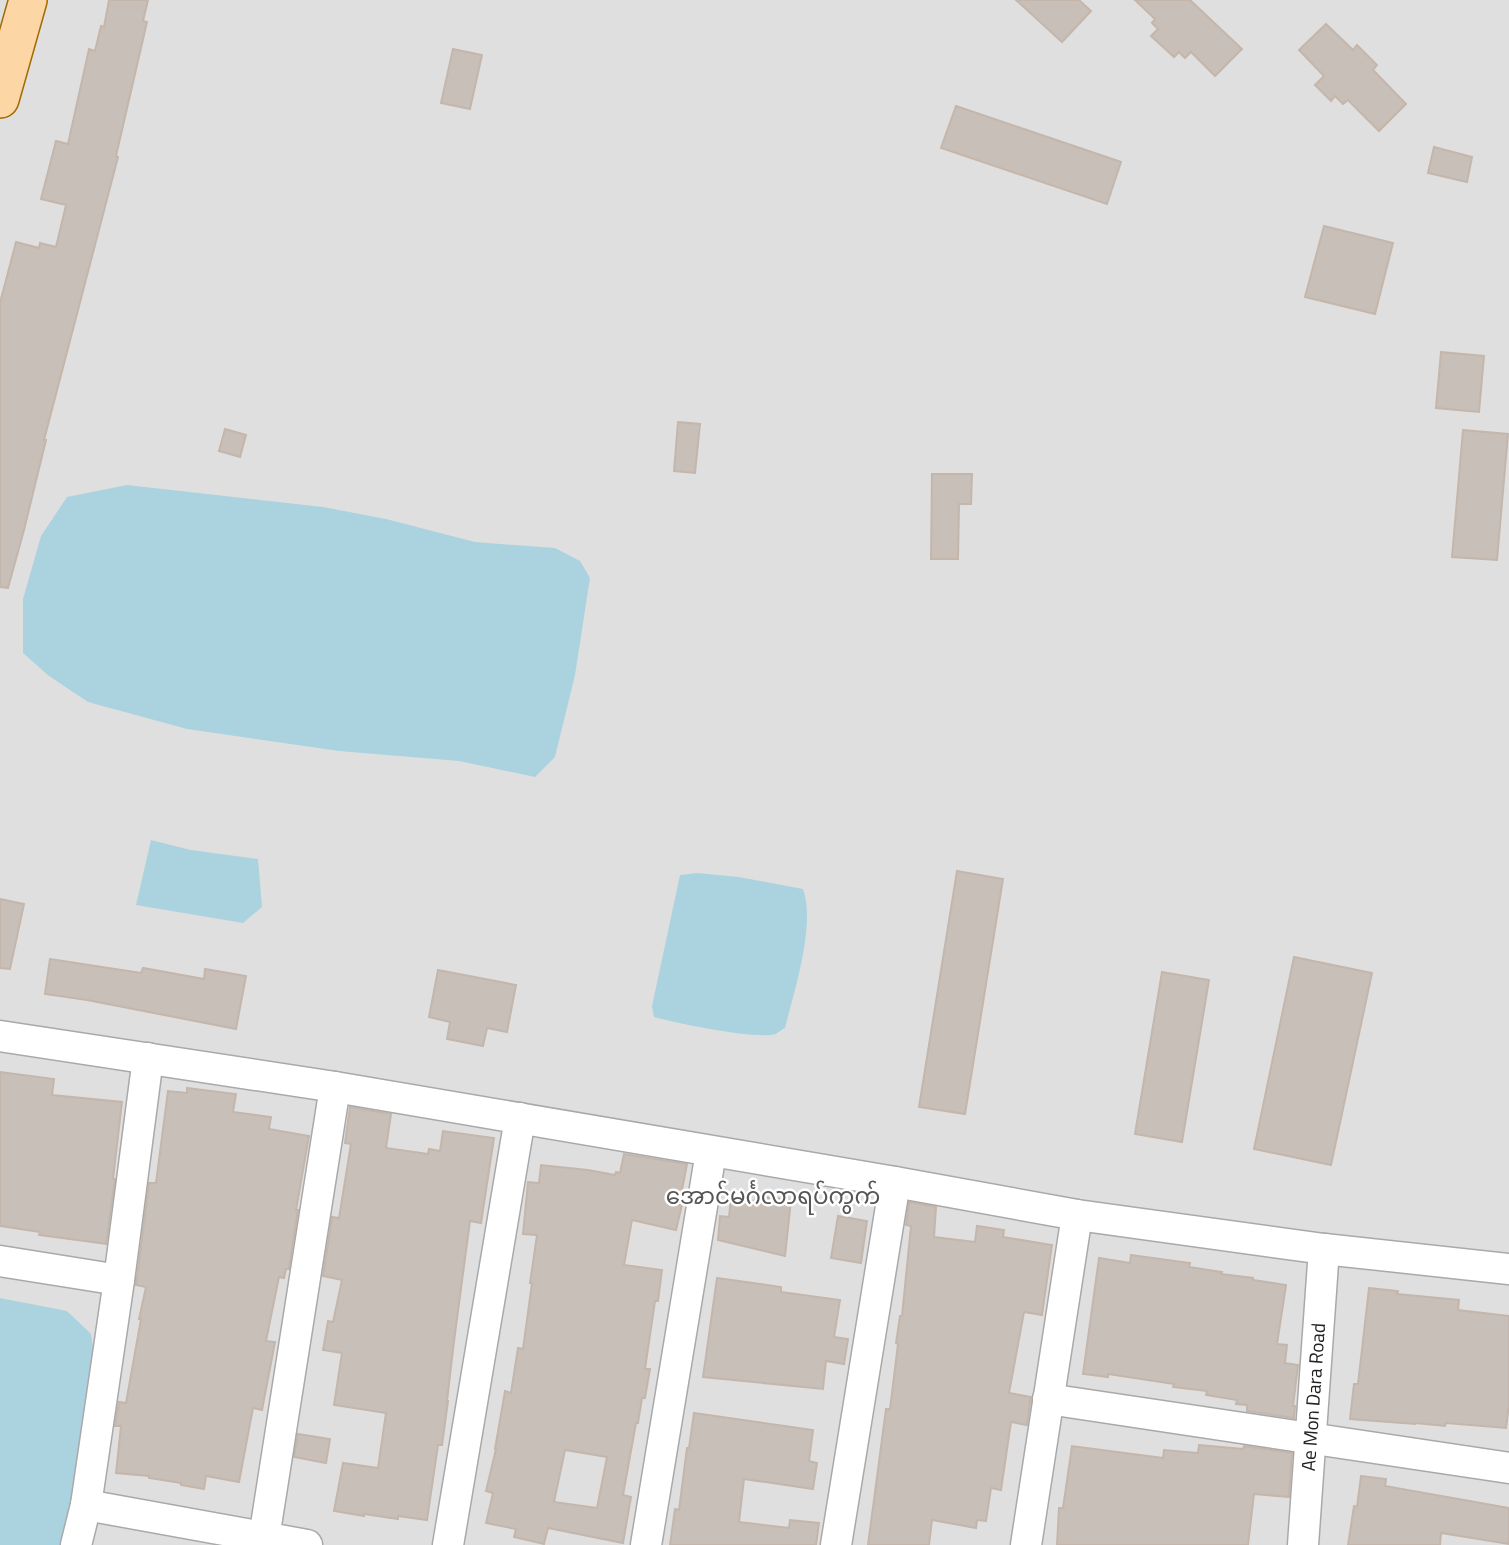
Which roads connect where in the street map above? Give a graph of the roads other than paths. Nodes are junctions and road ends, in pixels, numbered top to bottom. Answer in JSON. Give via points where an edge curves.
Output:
{"nodes":[{"id":1,"x":28,"y":0,"type":"edge"},
{"id":2,"x":0,"y":99,"type":"edge"},
{"id":3,"x":0,"y":1036,"type":"edge"},
{"id":4,"x":148,"y":1058,"type":"junction"},
{"id":5,"x":335,"y":1087,"type":"junction"},
{"id":6,"x":520,"y":1118,"type":"junction"},
{"id":7,"x":711,"y":1152,"type":"junction"},
{"id":8,"x":895,"y":1182,"type":"junction"},
{"id":9,"x":1077,"y":1215,"type":"junction"},
{"id":10,"x":1324,"y":1249,"type":"junction"},
{"id":11,"x":0,"y":1261,"type":"edge"},
{"id":12,"x":1509,"y":1269,"type":"edge"},
{"id":13,"x":118,"y":1280,"type":"junction"},
{"id":14,"x":1048,"y":1399,"type":"junction"},
{"id":15,"x":1309,"y":1437,"type":"junction"},
{"id":16,"x":1509,"y":1468,"type":"edge"},
{"id":17,"x":86,"y":1505,"type":"junction"},
{"id":18,"x":264,"y":1538,"type":"junction"},
{"id":19,"x":76,"y":1545,"type":"edge"},
{"id":20,"x":307,"y":1545,"type":"edge"},
{"id":21,"x":448,"y":1545,"type":"edge"},
{"id":22,"x":646,"y":1545,"type":"edge"},
{"id":23,"x":836,"y":1545,"type":"edge"},
{"id":24,"x":1026,"y":1545,"type":"edge"},
{"id":25,"x":1303,"y":1545,"type":"edge"}],
"edges":[{"from":1,"to":2,"type":"main road"},
{"from":3,"to":4,"type":"street"},
{"from":4,"to":5,"type":"street"},
{"from":4,"to":13,"type":"street"},
{"from":5,"to":6,"type":"street"},
{"from":5,"to":18,"type":"street"},
{"from":6,"to":7,"type":"street"},
{"from":6,"to":21,"type":"street"},
{"from":7,"to":8,"type":"street"},
{"from":7,"to":22,"type":"street"},
{"from":8,"to":9,"type":"street"},
{"from":8,"to":23,"type":"street"},
{"from":9,"to":10,"type":"street"},
{"from":9,"to":14,"type":"street"},
{"from":10,"to":12,"type":"street"},
{"from":10,"to":15,"type":"street","name":"Ae Mon Dara Road"},
{"from":11,"to":13,"type":"street"},
{"from":13,"to":17,"type":"street"},
{"from":14,"to":15,"type":"street"},
{"from":14,"to":24,"type":"street"},
{"from":15,"to":16,"type":"street"},
{"from":15,"to":25,"type":"street","name":"Ae Mon Dara Road"},
{"from":17,"to":18,"type":"street"},
{"from":17,"to":19,"type":"street"},
{"from":18,"to":20,"type":"street"}]}
